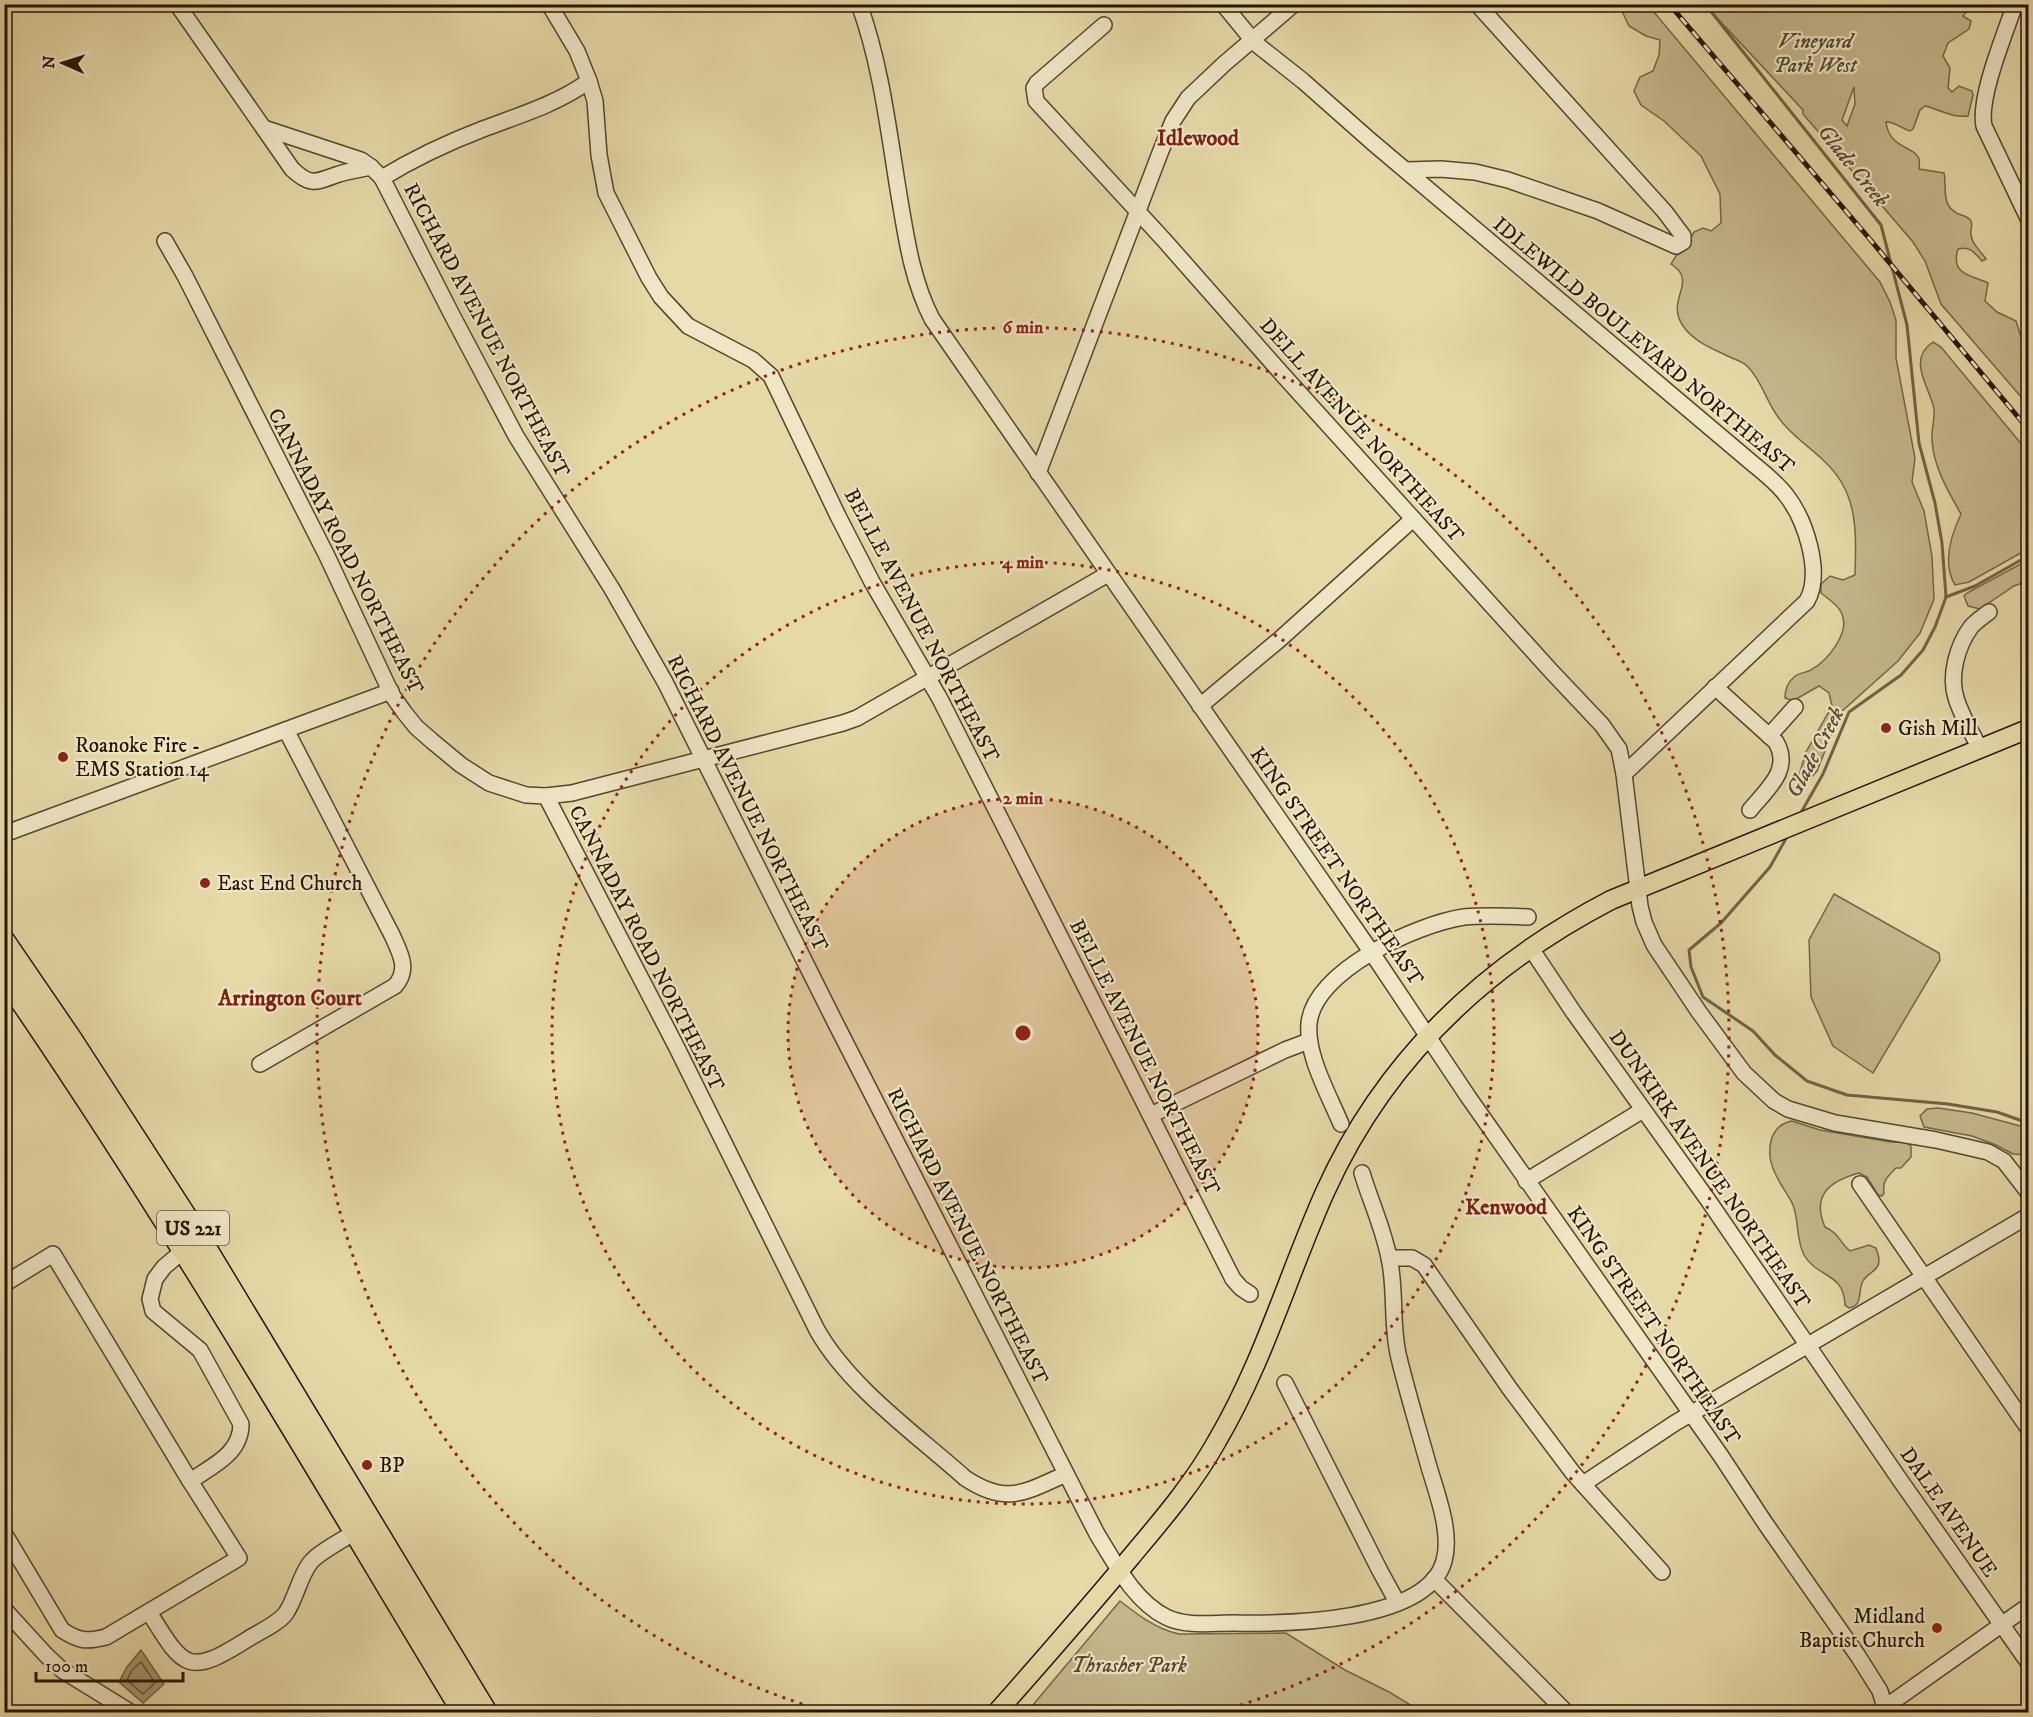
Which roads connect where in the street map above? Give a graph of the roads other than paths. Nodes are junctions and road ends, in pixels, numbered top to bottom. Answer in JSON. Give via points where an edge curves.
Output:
{"nodes":[{"id":1,"x":177,"y":4,"type":"edge"},
{"id":2,"x":549,"y":4,"type":"edge"},
{"id":3,"x":859,"y":4,"type":"edge"},
{"id":4,"x":1223,"y":4,"type":"edge"},
{"id":5,"x":1294,"y":4,"type":"edge"},
{"id":6,"x":1477,"y":4,"type":"edge"},
{"id":7,"x":2015,"y":4,"type":"edge"},
{"id":8,"x":1104,"y":25,"type":"dead end"},
{"id":9,"x":1252,"y":41,"type":"junction"},
{"id":10,"x":589,"y":81,"type":"junction"},
{"id":11,"x":264,"y":128,"type":"junction"},
{"id":12,"x":1406,"y":170,"type":"junction"},
{"id":13,"x":377,"y":172,"type":"junction"},
{"id":14,"x":1138,"y":212,"type":"junction"},
{"id":15,"x":2028,"y":218,"type":"edge"},
{"id":16,"x":165,"y":241,"type":"dead end"},
{"id":17,"x":1038,"y":473,"type":"junction"},
{"id":18,"x":1413,"y":519,"type":"junction"},
{"id":19,"x":1108,"y":574,"type":"junction"},
{"id":20,"x":1989,"y":612,"type":"dead end"},
{"id":21,"x":928,"y":677,"type":"junction"},
{"id":22,"x":1714,"y":687,"type":"junction"},
{"id":23,"x":391,"y":692,"type":"junction"},
{"id":24,"x":1200,"y":706,"type":"junction"},
{"id":25,"x":1795,"y":707,"type":"dead end"},
{"id":26,"x":2028,"y":729,"type":"edge"},
{"id":27,"x":286,"y":730,"type":"junction"},
{"id":28,"x":1769,"y":736,"type":"junction"},
{"id":29,"x":1980,"y":749,"type":"junction"},
{"id":30,"x":703,"y":759,"type":"junction"},
{"id":31,"x":1624,"y":774,"type":"junction"},
{"id":32,"x":546,"y":796,"type":"junction"},
{"id":33,"x":1750,"y":810,"type":"dead end"},
{"id":34,"x":4,"y":834,"type":"edge"},
{"id":35,"x":1637,"y":888,"type":"junction"},
{"id":36,"x":1528,"y":917,"type":"dead end"},
{"id":37,"x":4,"y":941,"type":"edge"},
{"id":38,"x":1530,"y":947,"type":"junction"},
{"id":39,"x":1372,"y":953,"type":"junction"},
{"id":40,"x":4,"y":976,"type":"edge"},
{"id":41,"x":1428,"y":1037,"type":"junction"},
{"id":42,"x":1309,"y":1041,"type":"junction"},
{"id":43,"x":260,"y":1064,"type":"dead end"},
{"id":44,"x":1643,"y":1110,"type":"junction"},
{"id":45,"x":1151,"y":1115,"type":"junction"},
{"id":46,"x":1341,"y":1124,"type":"dead end"},
{"id":47,"x":1362,"y":1173,"type":"dead end"},
{"id":48,"x":1526,"y":1181,"type":"junction"},
{"id":49,"x":1860,"y":1185,"type":"dead end"},
{"id":50,"x":2028,"y":1192,"type":"edge"},
{"id":51,"x":2028,"y":1216,"type":"edge"},
{"id":52,"x":199,"y":1237,"type":"junction"},
{"id":53,"x":182,"y":1251,"type":"junction"},
{"id":54,"x":1389,"y":1258,"type":"junction"},
{"id":55,"x":1924,"y":1277,"type":"junction"},
{"id":56,"x":4,"y":1284,"type":"edge"},
{"id":57,"x":1250,"y":1294,"type":"dead end"},
{"id":58,"x":1808,"y":1346,"type":"junction"},
{"id":59,"x":1285,"y":1383,"type":"dead end"},
{"id":60,"x":1692,"y":1415,"type":"junction"},
{"id":61,"x":1857,"y":1415,"type":"joint"},
{"id":62,"x":2028,"y":1428,"type":"edge"},
{"id":63,"x":1066,"y":1474,"type":"junction"},
{"id":64,"x":190,"y":1481,"type":"junction"},
{"id":65,"x":1583,"y":1484,"type":"junction"},
{"id":66,"x":363,"y":1528,"type":"junction"},
{"id":67,"x":4,"y":1533,"type":"edge"},
{"id":68,"x":1120,"y":1571,"type":"junction"},
{"id":69,"x":1662,"y":1572,"type":"dead end"},
{"id":70,"x":1434,"y":1579,"type":"junction"},
{"id":71,"x":1397,"y":1602,"type":"junction"},
{"id":72,"x":2028,"y":1606,"type":"edge"},
{"id":73,"x":4,"y":1609,"type":"edge"},
{"id":74,"x":149,"y":1612,"type":"junction"},
{"id":75,"x":2002,"y":1625,"type":"junction"},
{"id":76,"x":2028,"y":1662,"type":"edge"},
{"id":77,"x":1884,"y":1710,"type":"edge"},
{"id":78,"x":130,"y":1713,"type":"edge"},
{"id":79,"x":463,"y":1713,"type":"edge"},
{"id":80,"x":486,"y":1713,"type":"edge"},
{"id":81,"x":997,"y":1713,"type":"edge"},
{"id":82,"x":1566,"y":1713,"type":"edge"}],
"edges":[{"from":1,"to":11,"type":"street"},
{"from":2,"to":10,"type":"street","name":"BELLE AVENUE NORTHEAST","via":[[577,51]]},
{"from":3,"to":17,"type":"street","name":"KING STREET NORTHEAST","via":[[870,38],[908,252],[919,292],[932,320]]},
{"from":4,"to":9,"type":"street","name":"IDLEWILD BOULEVARD NORTHEAST"},
{"from":5,"to":9,"type":"street"},
{"from":6,"to":12,"type":"street","via":[[1684,239],[1676,246],[1598,211],[1508,180],[1475,172]]},
{"from":7,"to":15,"type":"street","via":[[1982,105],[1984,126]]},
{"from":8,"to":14,"type":"street","name":"DELL AVENUE NORTHEAST","via":[[1037,82],[1034,94],[1054,122]]},
{"from":9,"to":12,"type":"street","name":"IDLEWILD BOULEVARD NORTHEAST"},
{"from":9,"to":14,"type":"street","via":[[1194,91],[1179,110]]},
{"from":10,"to":13,"type":"street","via":[[559,100],[479,130],[407,164]]},
{"from":10,"to":21,"type":"street","name":"BELLE AVENUE NORTHEAST","via":[[606,193],[649,279],[688,326],[753,360],[771,376],[872,582]]},
{"from":11,"to":13,"type":"street","via":[[361,160]]},
{"from":11,"to":13,"type":"street","via":[[292,169],[307,181],[319,182],[352,170]]},
{"from":12,"to":22,"type":"street","name":"IDLEWILD BOULEVARD NORTHEAST","via":[[1752,463],[1793,503],[1811,553],[1812,593]]},
{"from":13,"to":30,"type":"street","name":"RICHARD AVENUE NORTHEAST","via":[[501,409],[639,636]]},
{"from":14,"to":17,"type":"street"},
{"from":14,"to":18,"type":"street","name":"DELL AVENUE NORTHEAST"},
{"from":16,"to":23,"type":"street","name":"CANNADAY ROAD NORTHEAST","via":[[322,546]]},
{"from":17,"to":19,"type":"street","name":"KING STREET NORTHEAST"},
{"from":18,"to":24,"type":"street"},
{"from":18,"to":31,"type":"street","name":"DELL AVENUE NORTHEAST","via":[[1613,738]]},
{"from":19,"to":21,"type":"street"},
{"from":19,"to":24,"type":"street","name":"KING STREET NORTHEAST"},
{"from":20,"to":29,"type":"street","via":[[1972,626],[1967,636],[1955,663],[1953,684]]},
{"from":21,"to":30,"type":"street","via":[[857,718]]},
{"from":21,"to":45,"type":"street","name":"BELLE AVENUE NORTHEAST"},
{"from":22,"to":28,"type":"street"},
{"from":22,"to":31,"type":"street","name":"IDLEWILD BOULEVARD NORTHEAST"},
{"from":23,"to":27,"type":"street"},
{"from":23,"to":32,"type":"street","name":"CANNADAY ROAD NORTHEAST","via":[[416,727],[473,774],[511,791]]},
{"from":24,"to":39,"type":"street","name":"KING STREET NORTHEAST"},
{"from":25,"to":28,"type":"street"},
{"from":26,"to":29,"type":"main road"},
{"from":27,"to":34,"type":"street"},
{"from":27,"to":43,"type":"street","via":[[402,958],[403,973],[395,986]]},
{"from":28,"to":33,"type":"street","via":[[1781,751],[1782,766]]},
{"from":29,"to":35,"type":"main road"},
{"from":30,"to":32,"type":"street","via":[[572,794]]},
{"from":30,"to":63,"type":"street","name":"RICHARD AVENUE NORTHEAST"},
{"from":31,"to":35,"type":"street"},
{"from":32,"to":63,"type":"street","name":"CANNADAY ROAD NORTHEAST","via":[[833,1355],[882,1406],[981,1488],[1016,1494]]},
{"from":35,"to":38,"type":"main road","via":[[1575,918]]},
{"from":35,"to":50,"type":"street","via":[[1644,922],[1654,945],[1725,1050],[1774,1101],[1815,1118],[1988,1152],[2004,1161]]},
{"from":36,"to":39,"type":"street","via":[[1483,916],[1444,922],[1393,940]]},
{"from":37,"to":52,"type":"highway","number":"US 221"},
{"from":38,"to":41,"type":"main road","via":[[1466,998]]},
{"from":38,"to":44,"type":"street","name":"DUNKIRK AVENUE NORTHEAST"},
{"from":39,"to":41,"type":"street","name":"KING STREET NORTHEAST"},
{"from":39,"to":42,"type":"street","via":[[1333,980],[1318,997],[1310,1015]]},
{"from":40,"to":53,"type":"highway","number":"US 221"},
{"from":41,"to":48,"type":"street","name":"KING STREET NORTHEAST"},
{"from":41,"to":68,"type":"main road","via":[[1378,1100],[1336,1170],[1252,1374],[1217,1442],[1178,1501]]},
{"from":42,"to":45,"type":"street"},
{"from":42,"to":46,"type":"street"},
{"from":44,"to":48,"type":"street"},
{"from":44,"to":58,"type":"street","name":"DUNKIRK AVENUE NORTHEAST"},
{"from":45,"to":57,"type":"street","name":"BELLE AVENUE NORTHEAST","via":[[1233,1279]]},
{"from":47,"to":54,"type":"street"},
{"from":48,"to":60,"type":"street","name":"KING STREET NORTHEAST"},
{"from":49,"to":55,"type":"street"},
{"from":51,"to":55,"type":"street"},
{"from":52,"to":53,"type":"street"},
{"from":52,"to":66,"type":"highway","number":"US 221"},
{"from":53,"to":64,"type":"street","via":[[154,1279],[150,1299],[153,1311],[200,1350],[241,1424],[241,1435],[227,1456]]},
{"from":53,"to":66,"type":"highway","number":"US 221"},
{"from":54,"to":65,"type":"street","via":[[1416,1259],[1424,1265],[1530,1417]]},
{"from":54,"to":70,"type":"street","via":[[1398,1357],[1443,1515],[1445,1552]]},
{"from":55,"to":58,"type":"street"},
{"from":55,"to":62,"type":"street"},
{"from":56,"to":64,"type":"street","via":[[53,1254]]},
{"from":58,"to":60,"type":"street"},
{"from":58,"to":61,"type":"street","name":"DUNKIRK AVENUE NORTHEAST"},
{"from":59,"to":71,"type":"street"},
{"from":60,"to":65,"type":"street"},
{"from":60,"to":77,"type":"street","name":"KING STREET NORTHEAST","via":[[1858,1656],[1880,1691]]},
{"from":61,"to":75,"type":"street","name":"DALE AVENUE"},
{"from":63,"to":68,"type":"street","name":"RICHARD AVENUE NORTHEAST"},
{"from":64,"to":74,"type":"street","via":[[239,1558]]},
{"from":65,"to":69,"type":"street"},
{"from":66,"to":74,"type":"street","via":[[311,1562],[284,1616],[218,1658],[192,1662],[181,1658]]},
{"from":66,"to":79,"type":"highway","number":"US 221"},
{"from":66,"to":80,"type":"highway","number":"US 221"},
{"from":67,"to":74,"type":"street","via":[[62,1630],[75,1639],[91,1641],[106,1637]]},
{"from":68,"to":71,"type":"street","name":"RICHARD AVENUE NORTHEAST","via":[[1158,1612],[1193,1623],[1326,1620]]},
{"from":68,"to":81,"type":"main road"},
{"from":70,"to":71,"type":"street","name":"RICHARD AVENUE NORTHEAST"},
{"from":70,"to":82,"type":"street"},
{"from":72,"to":75,"type":"street"},
{"from":73,"to":78,"type":"street","via":[[62,1670]]},
{"from":75,"to":76,"type":"street","name":"DALE AVENUE"},
{"from":75,"to":77,"type":"street"}]}
